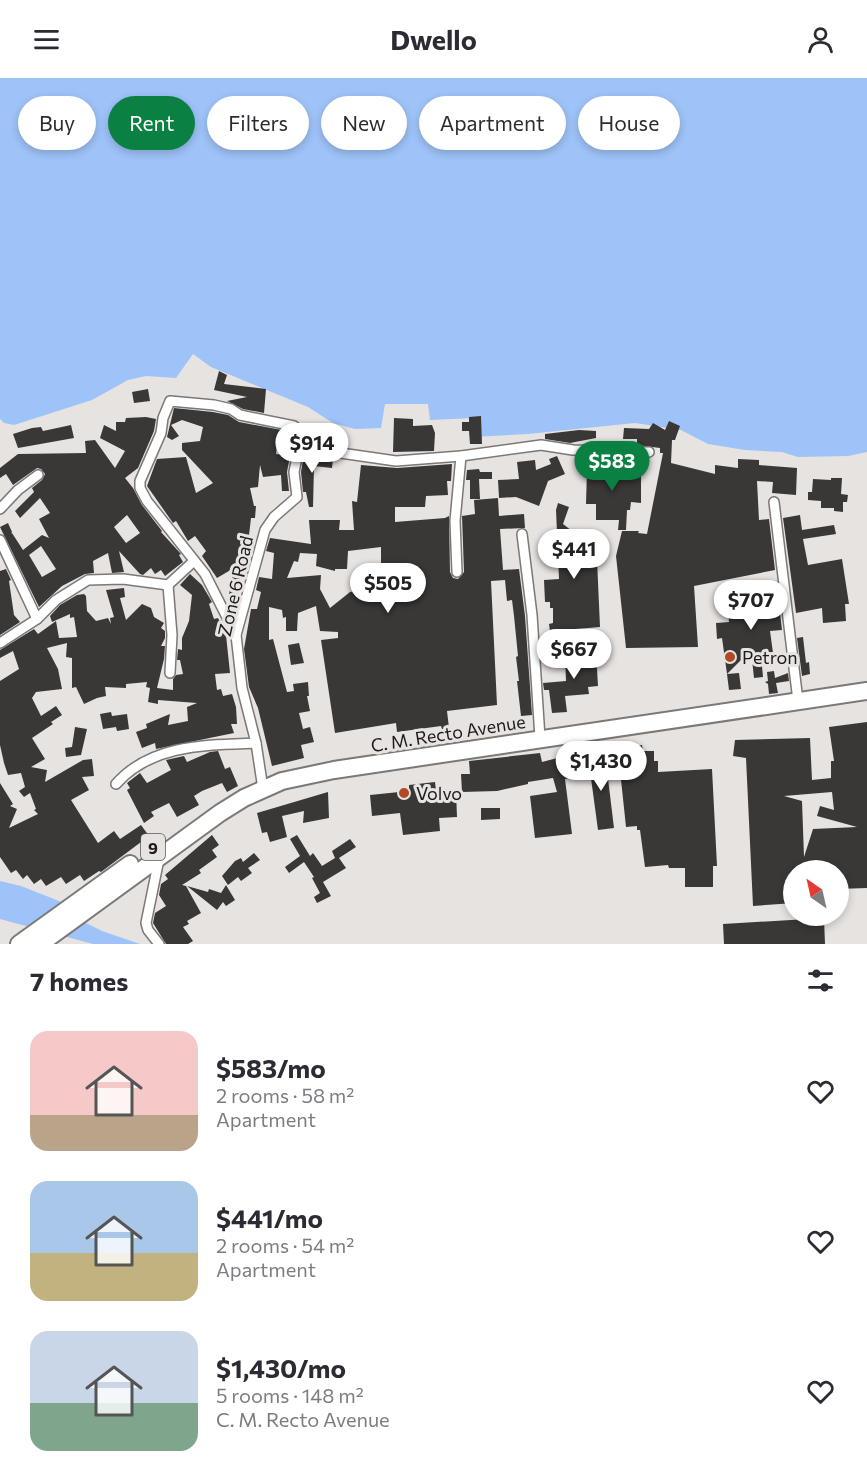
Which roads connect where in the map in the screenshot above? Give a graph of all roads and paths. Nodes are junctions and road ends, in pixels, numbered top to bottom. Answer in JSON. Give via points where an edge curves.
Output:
{"nodes":[{"id":1,"x":299,"y":447,"type":"junction"},
{"id":2,"x":649,"y":452,"type":"dead end"},
{"id":3,"x":461,"y":456,"type":"junction"},
{"id":4,"x":38,"y":475,"type":"dead end"},
{"id":5,"x":774,"y":502,"type":"dead end"},
{"id":6,"x":0,"y":509,"type":"edge"},
{"id":7,"x":522,"y":534,"type":"dead end"},
{"id":8,"x":0,"y":540,"type":"edge"},
{"id":9,"x":194,"y":561,"type":"junction"},
{"id":10,"x":457,"y":572,"type":"dead end"},
{"id":11,"x":168,"y":585,"type":"junction"},
{"id":12,"x":37,"y":619,"type":"junction"},
{"id":13,"x":236,"y":635,"type":"junction"},
{"id":14,"x":0,"y":643,"type":"edge"},
{"id":15,"x":170,"y":673,"type":"dead end"},
{"id":16,"x":867,"y":691,"type":"edge"},
{"id":17,"x":798,"y":701,"type":"junction"},
{"id":18,"x":540,"y":738,"type":"junction"},
{"id":19,"x":256,"y":743,"type":"junction"},
{"id":20,"x":116,"y":784,"type":"dead end"},
{"id":21,"x":263,"y":789,"type":"junction"},
{"id":22,"x":220,"y":813,"type":"junction"},
{"id":23,"x":160,"y":856,"type":"junction"},
{"id":24,"x":96,"y":896,"type":"junction"},
{"id":25,"x":19,"y":944,"type":"edge"},
{"id":26,"x":40,"y":944,"type":"edge"},
{"id":27,"x":159,"y":944,"type":"edge"}],
"edges":[{"from":1,"to":3,"type":"street","via":[[396,460]]},
{"from":1,"to":9,"type":"street","via":[[300,432],[294,426],[240,415],[214,405],[171,401],[167,405],[140,488]]},
{"from":1,"to":13,"type":"street","name":"Zone 6 Road","via":[[294,472],[297,497],[274,516],[265,530]]},
{"from":2,"to":3,"type":"street","via":[[573,450],[547,445]]},
{"from":3,"to":10,"type":"street","via":[[455,521]]},
{"from":4,"to":6,"type":"street"},
{"from":5,"to":17,"type":"street"},
{"from":7,"to":18,"type":"street"},
{"from":8,"to":12,"type":"street"},
{"from":9,"to":11,"type":"street"},
{"from":9,"to":13,"type":"street"},
{"from":11,"to":12,"type":"street","via":[[123,579],[88,580],[56,600]]},
{"from":11,"to":15,"type":"street"},
{"from":12,"to":14,"type":"street"},
{"from":13,"to":19,"type":"street","name":"Zone 6 Road","via":[[242,688]]},
{"from":16,"to":17,"type":"highway","name":"C. M. Recto Avenue","number":"9"},
{"from":17,"to":18,"type":"highway","name":"C. M. Recto Avenue","number":"9"},
{"from":18,"to":21,"type":"highway","name":"C. M. Recto Avenue","number":"9","via":[[334,770]]},
{"from":19,"to":20,"type":"street","via":[[178,750],[132,768]]},
{"from":19,"to":21,"type":"street","name":"Zone 6 Road"},
{"from":21,"to":22,"type":"highway","name":"C. M. Recto Avenue","number":"9"},
{"from":22,"to":23,"type":"highway","name":"C. M. Recto Avenue","number":"9"},
{"from":22,"to":24,"type":"highway","name":"C. M. Recto Avenue","number":"9","via":[[154,846]]},
{"from":23,"to":24,"type":"highway","name":"C. M. Recto Avenue","number":"9"},
{"from":23,"to":27,"type":"street","via":[[146,923]]},
{"from":24,"to":25,"type":"highway","name":"C. M. Recto Avenue","number":"9"},
{"from":24,"to":26,"type":"highway","name":"C. M. Recto Avenue","number":"9"}]}
